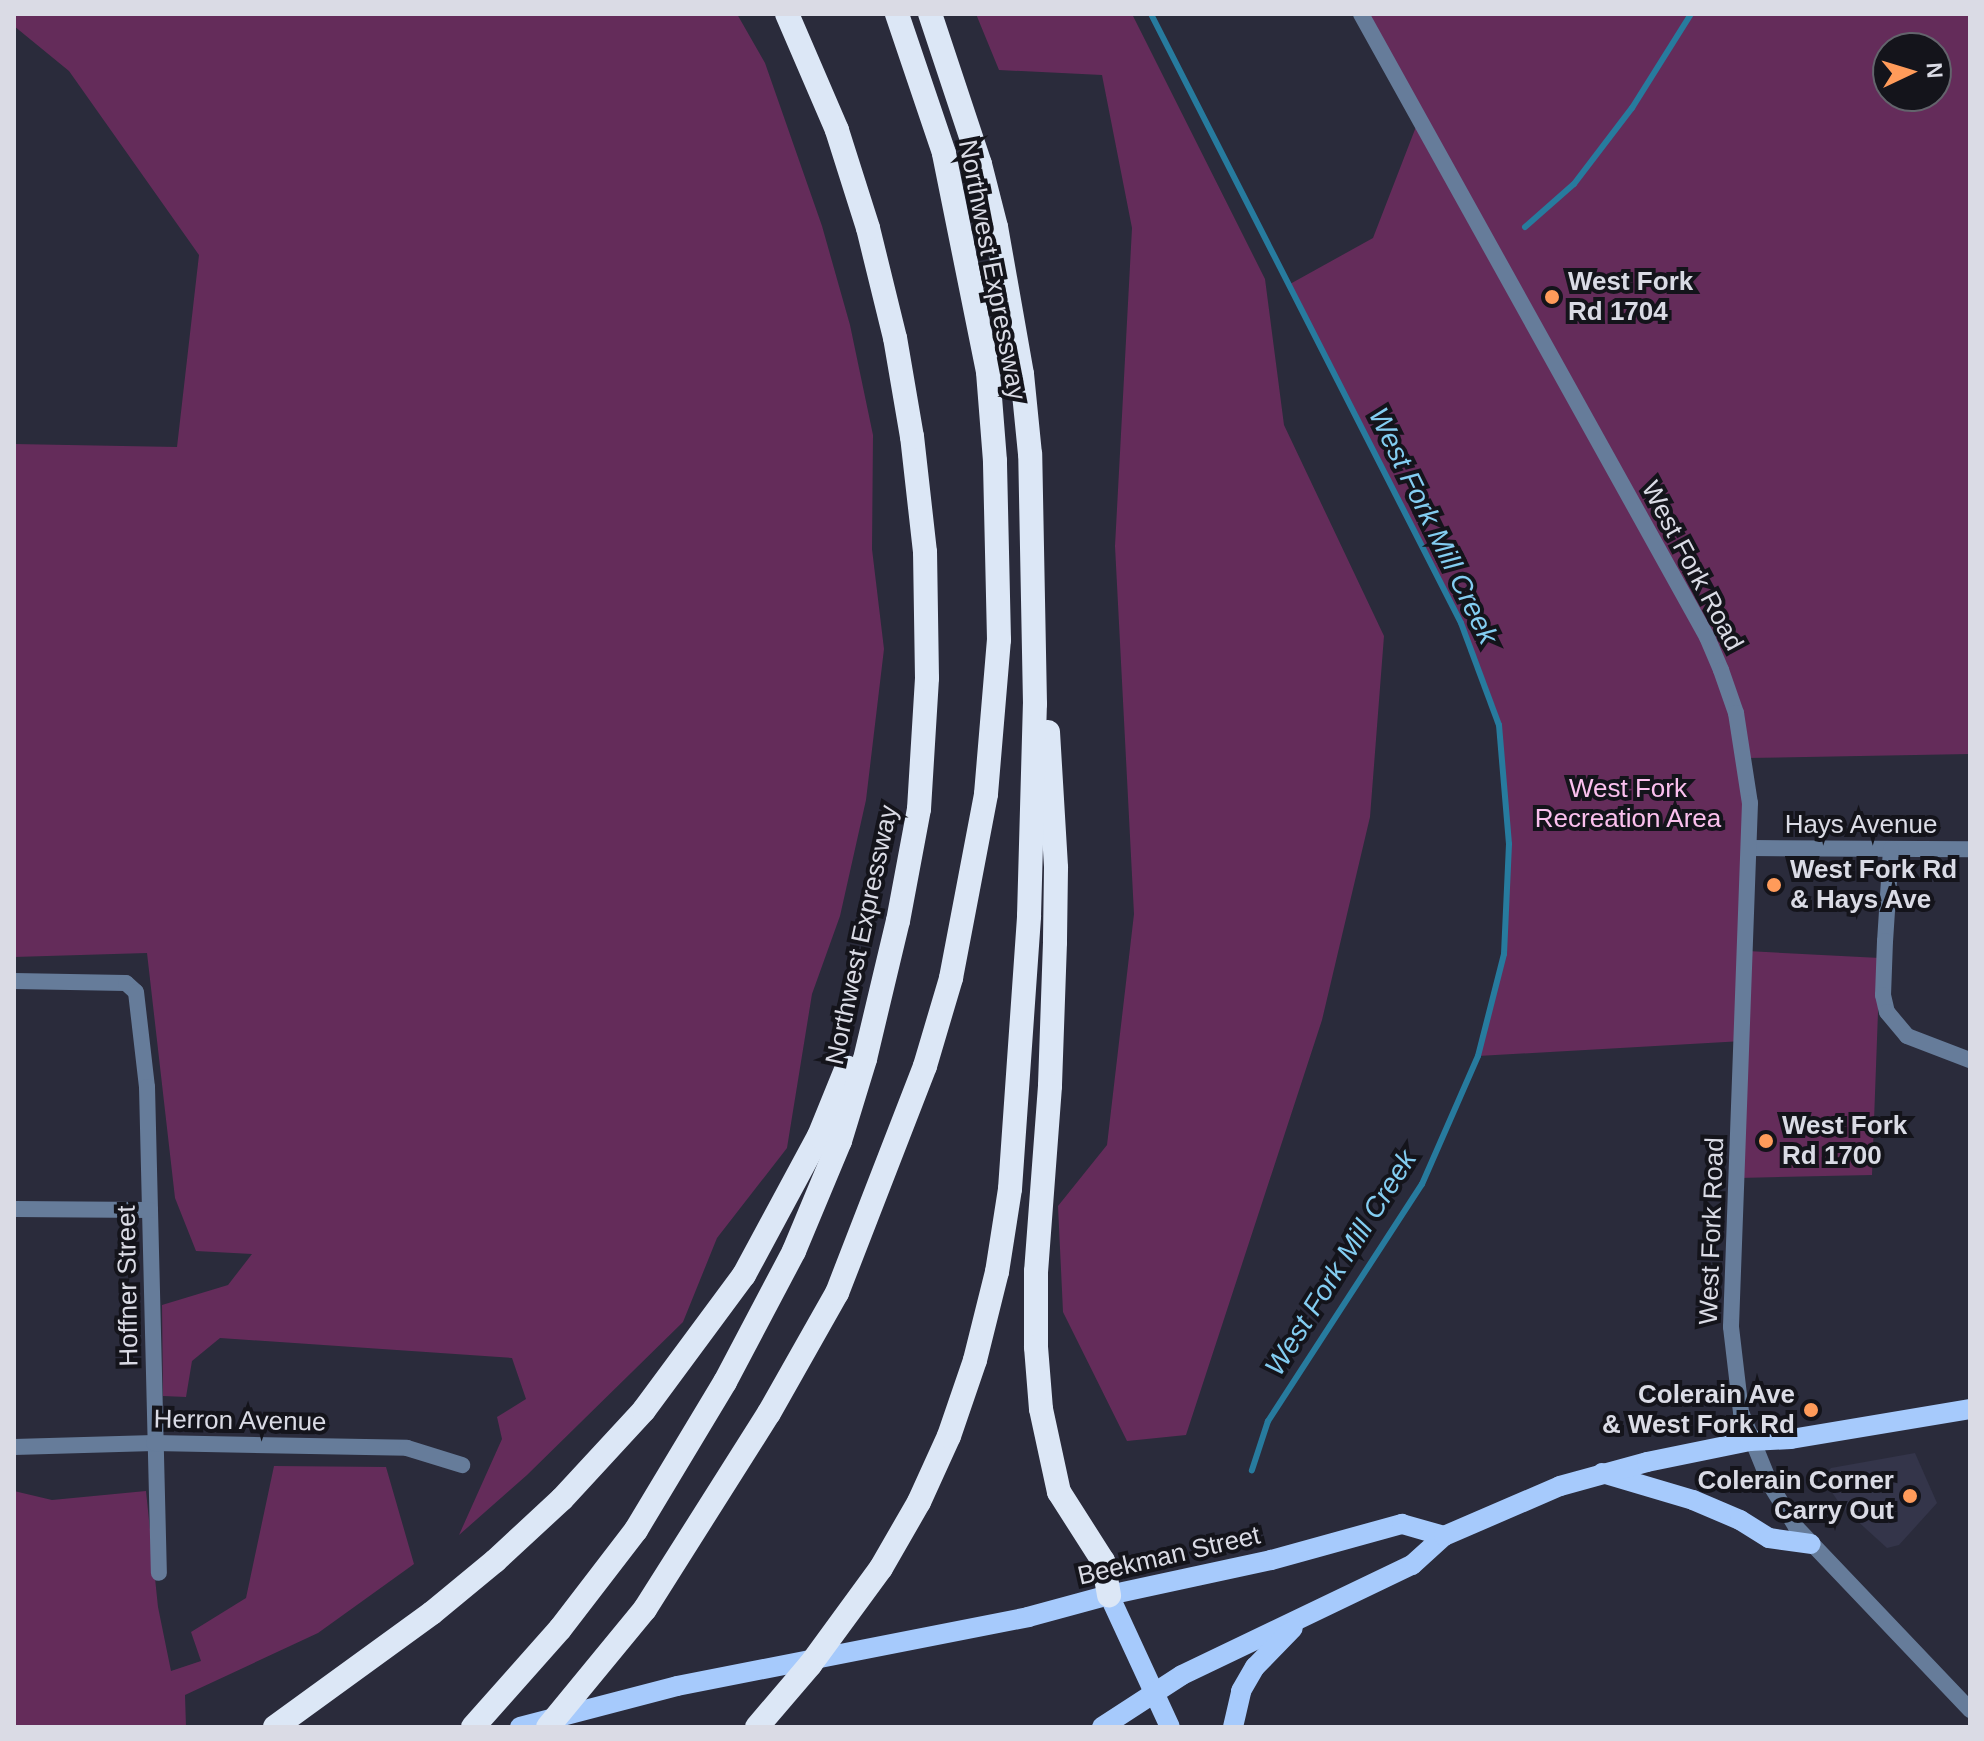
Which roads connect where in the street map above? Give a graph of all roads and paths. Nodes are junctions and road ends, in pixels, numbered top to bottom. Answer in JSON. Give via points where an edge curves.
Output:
{"nodes":[{"id":1,"x":787,"y":14,"type":"edge"},
{"id":2,"x":897,"y":14,"type":"edge"},
{"id":3,"x":930,"y":14,"type":"edge"},
{"id":4,"x":1361,"y":14,"type":"edge"},
{"id":5,"x":1034,"y":639,"type":"junction"},
{"id":6,"x":1751,"y":848,"type":"junction"},
{"id":7,"x":1891,"y":849,"type":"junction"},
{"id":8,"x":1970,"y":849,"type":"edge"},
{"id":9,"x":898,"y":921,"type":"junction"},
{"id":10,"x":14,"y":981,"type":"edge"},
{"id":11,"x":1970,"y":1060,"type":"edge"},
{"id":12,"x":14,"y":1209,"type":"edge"},
{"id":13,"x":150,"y":1210,"type":"junction"},
{"id":14,"x":1970,"y":1409,"type":"edge"},
{"id":15,"x":1750,"y":1441,"type":"junction"},
{"id":16,"x":154,"y":1443,"type":"junction"},
{"id":17,"x":14,"y":1447,"type":"edge"},
{"id":18,"x":462,"y":1465,"type":"dead end"},
{"id":19,"x":1602,"y":1473,"type":"junction"},
{"id":20,"x":1444,"y":1536,"type":"junction"},
{"id":21,"x":1811,"y":1544,"type":"junction"},
{"id":22,"x":159,"y":1573,"type":"dead end"},
{"id":23,"x":1109,"y":1595,"type":"junction"},
{"id":24,"x":1314,"y":1609,"type":"junction"},
{"id":25,"x":1152,"y":1692,"type":"junction"},
{"id":26,"x":297,"y":1710,"type":"junction"},
{"id":27,"x":1970,"y":1710,"type":"edge"},
{"id":28,"x":260,"y":1727,"type":"edge"},
{"id":29,"x":275,"y":1727,"type":"edge"},
{"id":30,"x":473,"y":1727,"type":"edge"},
{"id":31,"x":520,"y":1727,"type":"edge"},
{"id":32,"x":548,"y":1727,"type":"edge"},
{"id":33,"x":757,"y":1727,"type":"edge"},
{"id":34,"x":1102,"y":1727,"type":"edge"},
{"id":35,"x":1170,"y":1727,"type":"edge"},
{"id":36,"x":1233,"y":1727,"type":"edge"}],
"edges":[{"from":1,"to":9,"type":"highway","name":"Northwest Expressway","via":[[837,130],[868,228],[912,437],[925,552],[927,678],[919,809]]},
{"from":2,"to":32,"type":"highway","name":"Northwest Expressway","bridge":true,"via":[[944,153],[988,372],[995,461],[999,640],[986,794],[951,978],[893,1156],[837,1293],[769,1413],[645,1609]]},
{"from":3,"to":5,"type":"highway","via":[[980,164],[1022,374],[1030,454]]},
{"from":4,"to":6,"type":"street","name":"West Fork Road","via":[[1707,637],[1736,713]]},
{"from":5,"to":23,"type":"highway","via":[[1046,693],[1056,868],[1036,1347],[1041,1409],[1059,1492],[1103,1561]]},
{"from":5,"to":33,"type":"highway","bridge":true,"via":[[1028,931],[1010,1189],[975,1360],[949,1436],[881,1568]]},
{"from":6,"to":7,"type":"street","name":"Hays Avenue"},
{"from":6,"to":15,"type":"street","name":"West Fork Road","via":[[1731,1327],[1736,1390]]},
{"from":7,"to":8,"type":"street","name":"Hays Avenue"},
{"from":7,"to":11,"type":"street","via":[[1883,995],[1887,1012],[1907,1036]]},
{"from":9,"to":26,"type":"highway","via":[[819,1136],[744,1275],[644,1410],[562,1499],[495,1561]]},
{"from":9,"to":30,"type":"highway","name":"Northwest Expressway","via":[[840,1141],[794,1251],[725,1382],[636,1530],[560,1629]]},
{"from":10,"to":13,"type":"street","name":"Hoffner Street","via":[[126,983],[138,998]]},
{"from":12,"to":13,"type":"street"},
{"from":13,"to":16,"type":"street","name":"Hoffner Street"},
{"from":14,"to":15,"type":"main road"},
{"from":15,"to":19,"type":"main road"},
{"from":15,"to":21,"type":"street","name":"West Fork Road","via":[[1781,1506]]},
{"from":16,"to":17,"type":"street","name":"Herron Avenue"},
{"from":16,"to":18,"type":"street","name":"Herron Avenue","via":[[407,1448]]},
{"from":16,"to":22,"type":"street","name":"Hoffner Street"},
{"from":19,"to":20,"type":"main road"},
{"from":19,"to":21,"type":"main road","via":[[1693,1500],[1769,1538]]},
{"from":20,"to":23,"type":"main road","name":"Beekman Street","via":[[1402,1524],[1271,1560]]},
{"from":20,"to":24,"type":"main road","via":[[1412,1565]]},
{"from":21,"to":27,"type":"street","name":"West Fork Road"},
{"from":23,"to":25,"type":"main road"},
{"from":23,"to":31,"type":"main road","name":"Beekman Street","via":[[1028,1617],[677,1686]]},
{"from":24,"to":25,"type":"main road"},
{"from":24,"to":36,"type":"main road","via":[[1255,1667],[1241,1691]]},
{"from":25,"to":34,"type":"main road"},
{"from":25,"to":35,"type":"main road"},
{"from":26,"to":28,"type":"highway"},
{"from":26,"to":29,"type":"highway"}]}
